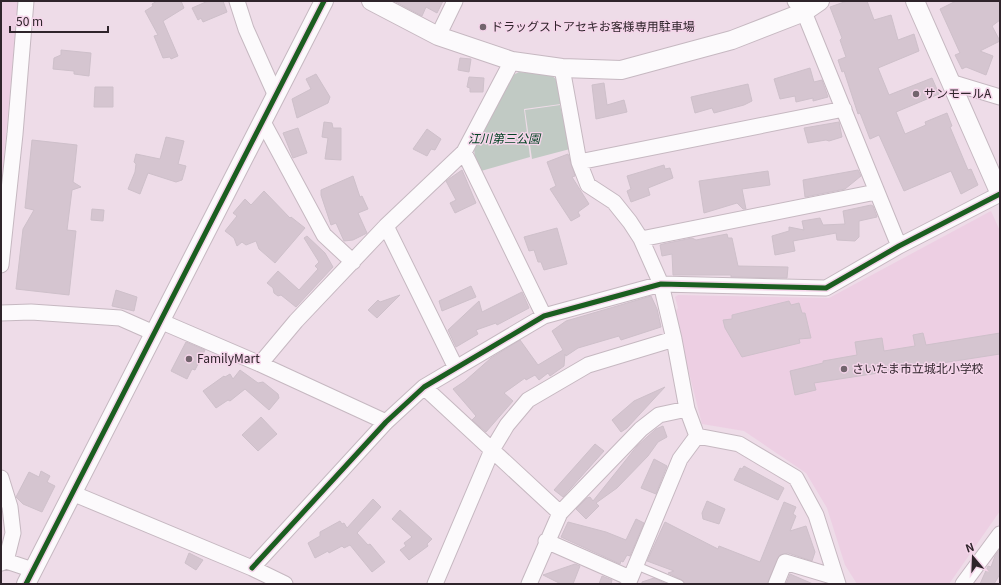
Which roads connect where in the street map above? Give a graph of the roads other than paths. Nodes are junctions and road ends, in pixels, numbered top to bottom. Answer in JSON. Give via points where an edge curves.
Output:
{"nodes":[{"id":1,"x":26,"y":1,"type":"edge"},
{"id":2,"x":237,"y":1,"type":"edge"},
{"id":3,"x":324,"y":1,"type":"edge"},
{"id":4,"x":371,"y":1,"type":"edge"},
{"id":5,"x":456,"y":1,"type":"edge"},
{"id":6,"x":820,"y":1,"type":"edge"},
{"id":7,"x":915,"y":1,"type":"edge"},
{"id":8,"x":800,"y":7,"type":"edge"},
{"id":9,"x":438,"y":36,"type":"junction"},
{"id":10,"x":512,"y":61,"type":"junction"},
{"id":11,"x":562,"y":68,"type":"junction"},
{"id":12,"x":950,"y":82,"type":"junction"},
{"id":13,"x":276,"y":96,"type":"junction"},
{"id":14,"x":1000,"y":97,"type":"edge"},
{"id":15,"x":844,"y":109,"type":"junction"},
{"id":16,"x":263,"y":122,"type":"junction"},
{"id":17,"x":464,"y":152,"type":"junction"},
{"id":18,"x":580,"y":162,"type":"junction"},
{"id":19,"x":876,"y":192,"type":"junction"},
{"id":20,"x":1000,"y":194,"type":"edge"},
{"id":21,"x":386,"y":226,"type":"junction"},
{"id":22,"x":641,"y":239,"type":"junction"},
{"id":23,"x":899,"y":246,"type":"junction"},
{"id":24,"x":353,"y":262,"type":"junction"},
{"id":25,"x":1,"y":265,"type":"edge"},
{"id":26,"x":661,"y":284,"type":"junction"},
{"id":27,"x":1,"y":313,"type":"edge"},
{"id":28,"x":544,"y":316,"type":"junction"},
{"id":29,"x":157,"y":327,"type":"junction"},
{"id":30,"x":674,"y":339,"type":"junction"},
{"id":31,"x":260,"y":364,"type":"junction"},
{"id":32,"x":456,"y":368,"type":"junction"},
{"id":33,"x":424,"y":387,"type":"junction"},
{"id":34,"x":687,"y":409,"type":"junction"},
{"id":35,"x":386,"y":422,"type":"junction"},
{"id":36,"x":697,"y":436,"type":"junction"},
{"id":37,"x":492,"y":450,"type":"junction"},
{"id":38,"x":1,"y":478,"type":"edge"},
{"id":39,"x":72,"y":493,"type":"junction"},
{"id":40,"x":560,"y":513,"type":"junction"},
{"id":41,"x":1000,"y":534,"type":"edge"},
{"id":42,"x":546,"y":541,"type":"junction"},
{"id":43,"x":3,"y":562,"type":"edge"},
{"id":44,"x":252,"y":568,"type":"junction"},
{"id":45,"x":631,"y":576,"type":"edge"},
{"id":46,"x":30,"y":580,"type":"edge"},
{"id":47,"x":837,"y":580,"type":"edge"},
{"id":48,"x":285,"y":584,"type":"edge"},
{"id":49,"x":435,"y":584,"type":"edge"},
{"id":50,"x":529,"y":584,"type":"edge"},
{"id":51,"x":680,"y":584,"type":"edge"},
{"id":52,"x":776,"y":584,"type":"edge"},
{"id":53,"x":964,"y":584,"type":"edge"}],
"edges":[{"from":1,"to":25,"type":"street"},
{"from":2,"to":13,"type":"street"},
{"from":3,"to":13,"type":"street"},
{"from":4,"to":9,"type":"street"},
{"from":5,"to":9,"type":"street"},
{"from":6,"to":8,"type":"street"},
{"from":7,"to":12,"type":"street"},
{"from":8,"to":11,"type":"street","via":[[732,40],[621,70]]},
{"from":8,"to":15,"type":"street"},
{"from":9,"to":10,"type":"street"},
{"from":10,"to":11,"type":"street"},
{"from":10,"to":17,"type":"street"},
{"from":11,"to":18,"type":"street"},
{"from":12,"to":14,"type":"street"},
{"from":12,"to":20,"type":"street"},
{"from":13,"to":16,"type":"street"},
{"from":15,"to":18,"type":"street"},
{"from":15,"to":19,"type":"street"},
{"from":16,"to":24,"type":"street","via":[[324,235]]},
{"from":16,"to":29,"type":"street"},
{"from":17,"to":21,"type":"street"},
{"from":17,"to":28,"type":"street"},
{"from":18,"to":22,"type":"street","via":[[588,185],[614,202]]},
{"from":19,"to":22,"type":"street"},
{"from":19,"to":23,"type":"street"},
{"from":20,"to":23,"type":"street"},
{"from":21,"to":24,"type":"street"},
{"from":21,"to":32,"type":"street"},
{"from":22,"to":26,"type":"street"},
{"from":23,"to":26,"type":"street","via":[[826,288]]},
{"from":24,"to":31,"type":"street","via":[[296,321]]},
{"from":26,"to":28,"type":"street"},
{"from":26,"to":30,"type":"street"},
{"from":27,"to":29,"type":"street","via":[[31,312],[120,318]]},
{"from":28,"to":32,"type":"street"},
{"from":29,"to":31,"type":"street"},
{"from":29,"to":39,"type":"street"},
{"from":30,"to":34,"type":"street"},
{"from":30,"to":37,"type":"street","via":[[588,365],[528,400]]},
{"from":31,"to":35,"type":"street"},
{"from":32,"to":33,"type":"street"},
{"from":33,"to":35,"type":"street"},
{"from":33,"to":37,"type":"street"},
{"from":34,"to":36,"type":"street"},
{"from":34,"to":40,"type":"street","via":[[659,415],[641,430]]},
{"from":35,"to":44,"type":"street"},
{"from":36,"to":45,"type":"street","via":[[680,459]]},
{"from":36,"to":47,"type":"street","via":[[739,444],[796,478],[816,516]]},
{"from":37,"to":40,"type":"street"},
{"from":37,"to":49,"type":"street"},
{"from":38,"to":43,"type":"street","via":[[10,507],[13,533]]},
{"from":39,"to":44,"type":"street"},
{"from":39,"to":46,"type":"street"},
{"from":40,"to":42,"type":"street"},
{"from":41,"to":53,"type":"street"},
{"from":42,"to":45,"type":"street"},
{"from":42,"to":50,"type":"street"},
{"from":43,"to":46,"type":"street"},
{"from":44,"to":48,"type":"street"},
{"from":45,"to":51,"type":"lane"},
{"from":47,"to":52,"type":"street","via":[[785,562]]}]}
